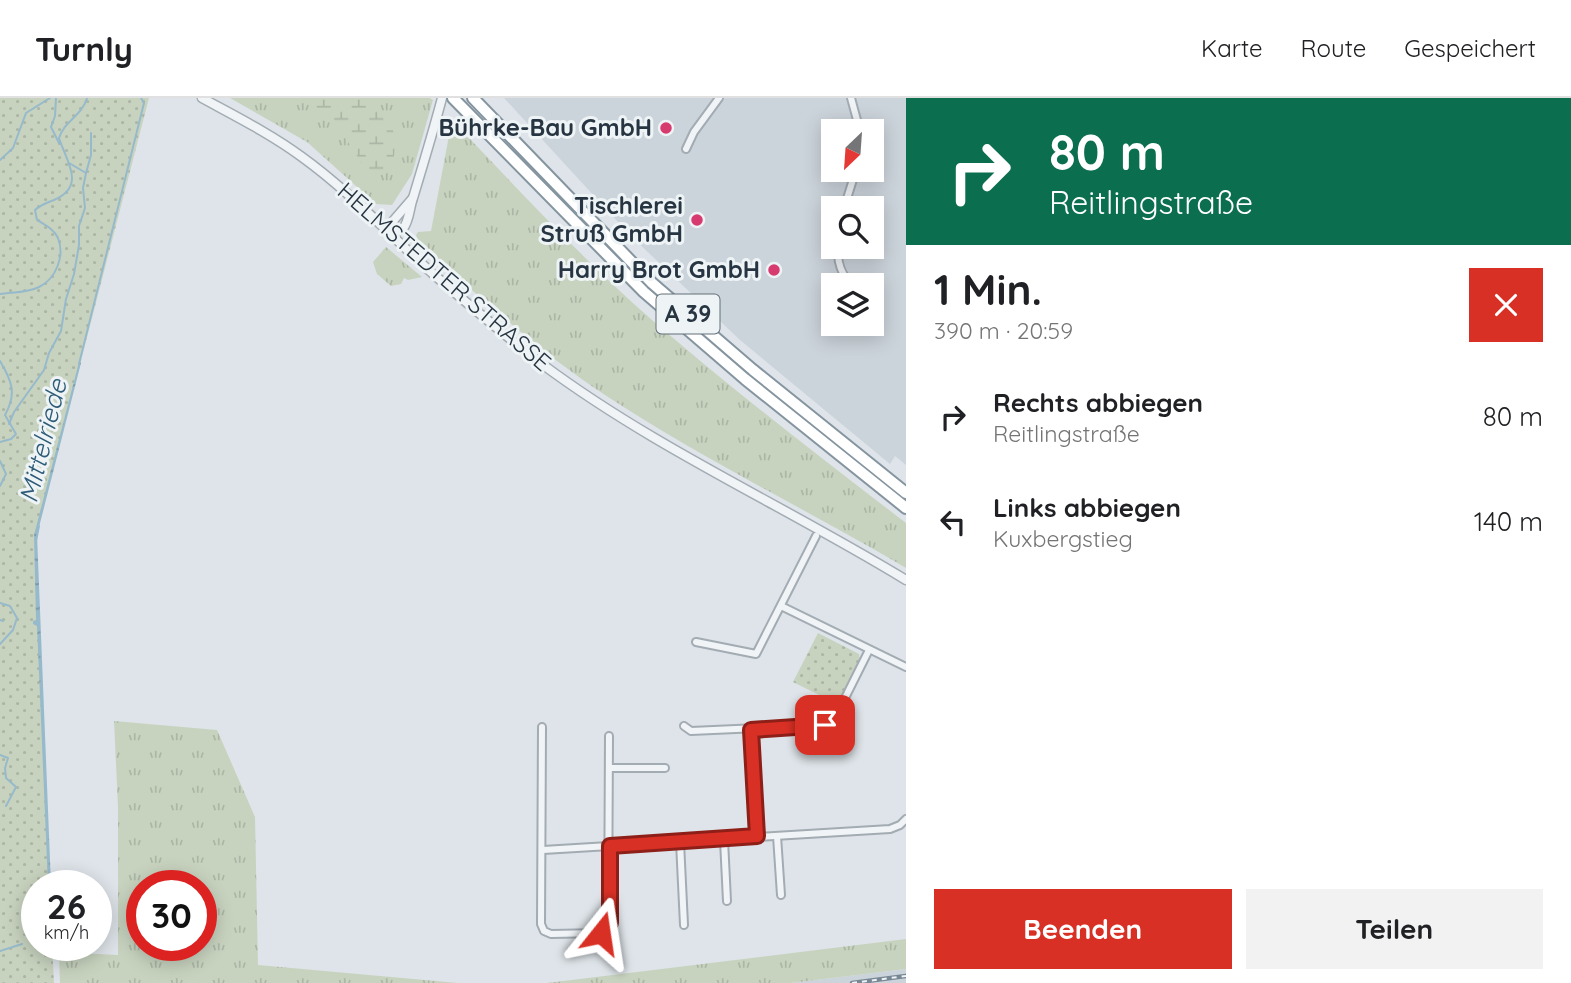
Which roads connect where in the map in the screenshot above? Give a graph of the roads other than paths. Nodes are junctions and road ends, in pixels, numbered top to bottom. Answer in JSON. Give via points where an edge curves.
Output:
{"nodes":[{"id":1,"x":202,"y":98,"type":"edge"},
{"id":2,"x":442,"y":98,"type":"edge"},
{"id":3,"x":453,"y":98,"type":"edge"},
{"id":4,"x":473,"y":98,"type":"edge"},
{"id":5,"x":719,"y":98,"type":"edge"},
{"id":6,"x":851,"y":98,"type":"edge"},
{"id":7,"x":857,"y":119,"type":"edge"},
{"id":8,"x":687,"y":149,"type":"dead end"},
{"id":9,"x":390,"y":233,"type":"junction"},
{"id":10,"x":906,"y":493,"type":"edge"},
{"id":11,"x":906,"y":508,"type":"edge"},
{"id":12,"x":816,"y":536,"type":"dead end"},
{"id":13,"x":906,"y":580,"type":"edge"},
{"id":14,"x":781,"y":606,"type":"junction"},
{"id":15,"x":696,"y":642,"type":"dead end"},
{"id":16,"x":869,"y":650,"type":"junction"},
{"id":17,"x":906,"y":667,"type":"edge"},
{"id":18,"x":684,"y":726,"type":"dead end"},
{"id":19,"x":542,"y":727,"type":"dead end"},
{"id":20,"x":751,"y":730,"type":"junction"},
{"id":21,"x":609,"y":736,"type":"dead end"},
{"id":22,"x":608,"y":768,"type":"junction"},
{"id":23,"x":665,"y":768,"type":"dead end"},
{"id":24,"x":906,"y":819,"type":"edge"},
{"id":25,"x":757,"y":836,"type":"junction"},
{"id":26,"x":778,"y":836,"type":"junction"},
{"id":27,"x":724,"y":839,"type":"junction"},
{"id":28,"x":680,"y":842,"type":"junction"},
{"id":29,"x":610,"y":846,"type":"junction"},
{"id":30,"x":543,"y":850,"type":"junction"},
{"id":31,"x":781,"y":895,"type":"dead end"},
{"id":32,"x":727,"y":901,"type":"dead end"},
{"id":33,"x":684,"y":925,"type":"dead end"}],
"edges":[{"from":1,"to":9,"type":"street","name":"HELMSTEDTER STRASSE","via":[[301,156]]},
{"from":2,"to":9,"type":"street","via":[[412,199],[393,221]]},
{"from":3,"to":11,"type":"highway","number":"A 39","via":[[597,246],[693,336]]},
{"from":4,"to":10,"type":"highway","number":"A 39","via":[[652,283]]},
{"from":5,"to":8,"type":"street"},
{"from":6,"to":7,"type":"street"},
{"from":9,"to":13,"type":"street","name":"HELMSTEDTER STRASSE","via":[[513,341],[605,408]]},
{"from":12,"to":14,"type":"street"},
{"from":14,"to":15,"type":"street","via":[[755,654]]},
{"from":14,"to":16,"type":"street"},
{"from":16,"to":17,"type":"street"},
{"from":16,"to":20,"type":"street","via":[[831,721]]},
{"from":18,"to":20,"type":"street","via":[[691,731]]},
{"from":19,"to":30,"type":"street"},
{"from":20,"to":25,"type":"street"},
{"from":21,"to":22,"type":"street"},
{"from":22,"to":23,"type":"street"},
{"from":22,"to":29,"type":"street"},
{"from":24,"to":26,"type":"street","via":[[890,829]]},
{"from":25,"to":26,"type":"street"},
{"from":25,"to":27,"type":"street"},
{"from":26,"to":31,"type":"street"},
{"from":27,"to":28,"type":"street"},
{"from":27,"to":32,"type":"street"},
{"from":28,"to":29,"type":"street"},
{"from":28,"to":33,"type":"street"},
{"from":29,"to":30,"type":"street"},
{"from":29,"to":30,"type":"street","via":[[610,922],[608,930],[601,933],[544,931]]}]}
